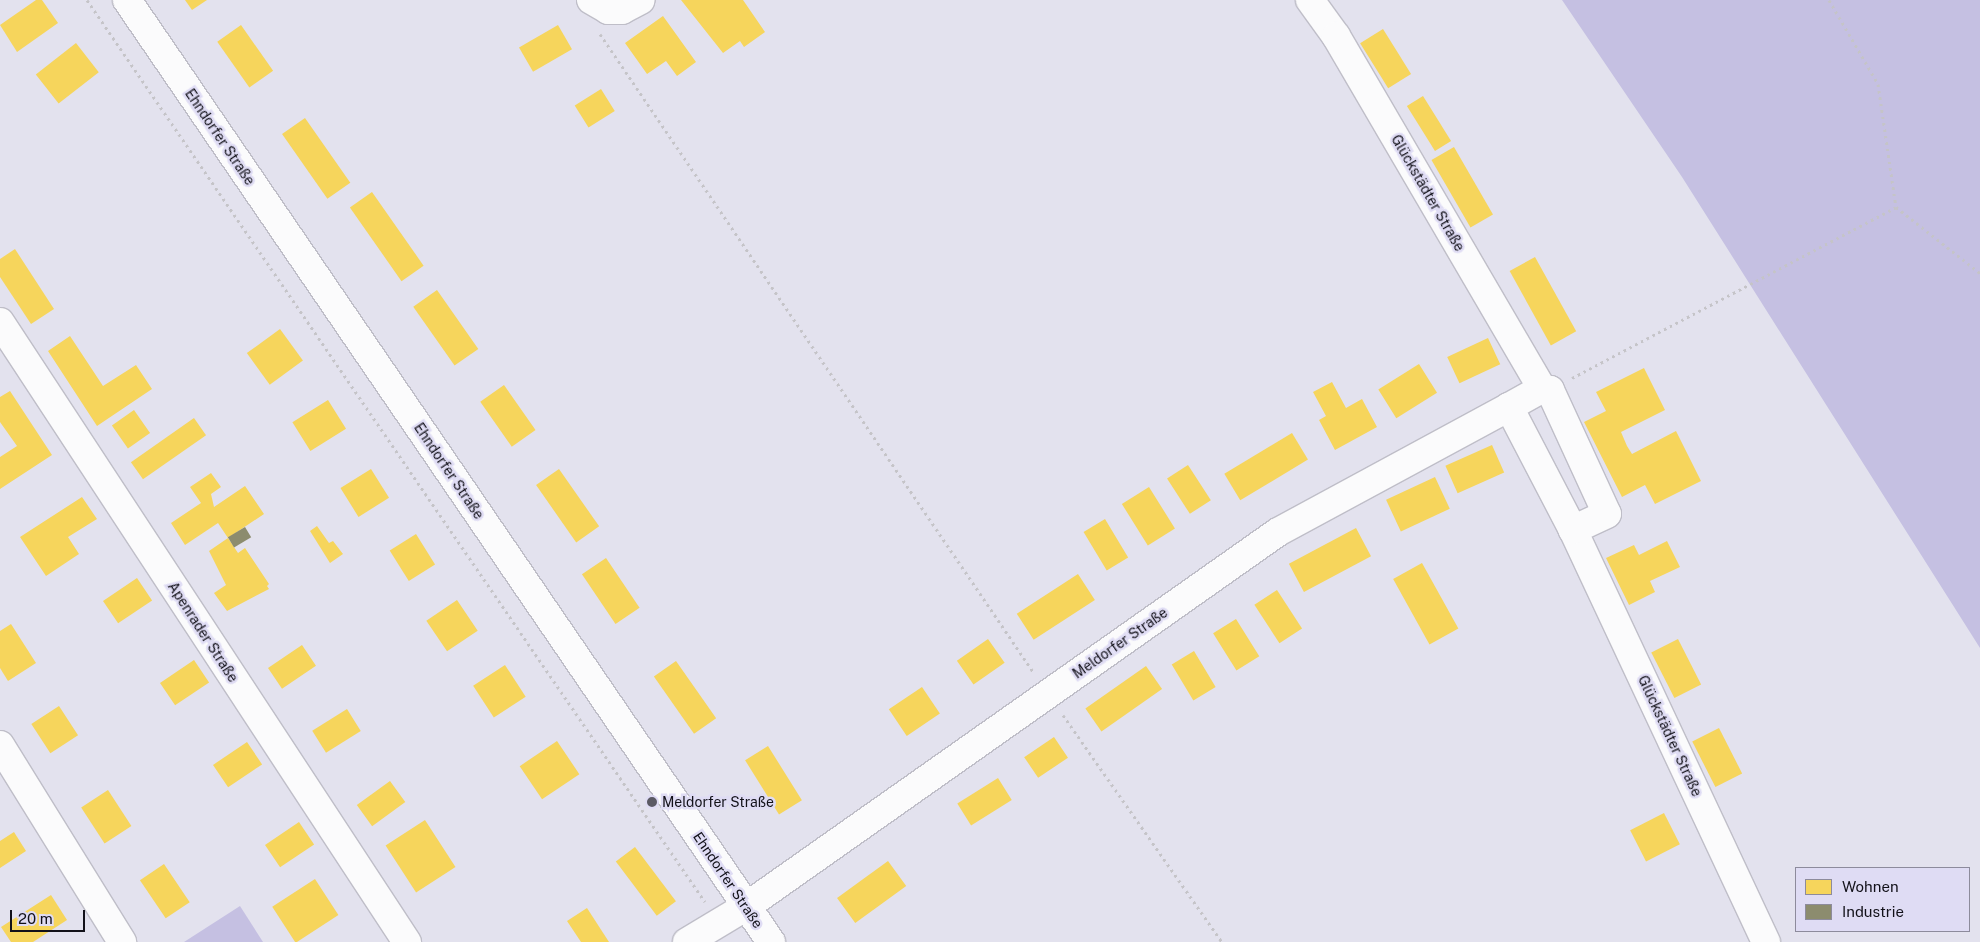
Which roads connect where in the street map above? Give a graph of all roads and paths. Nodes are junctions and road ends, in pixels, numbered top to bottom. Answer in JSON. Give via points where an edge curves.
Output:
{"nodes":[{"id":1,"x":87,"y":0,"type":"edge"},
{"id":2,"x":127,"y":0,"type":"edge"},
{"id":3,"x":641,"y":0,"type":"edge"},
{"id":4,"x":1310,"y":0,"type":"edge"},
{"id":5,"x":1829,"y":0,"type":"edge"},
{"id":6,"x":600,"y":5,"type":"edge"},
{"id":7,"x":1896,"y":207,"type":"junction"},
{"id":8,"x":1980,"y":273,"type":"edge"},
{"id":9,"x":0,"y":322,"type":"edge"},
{"id":10,"x":1546,"y":390,"type":"junction"},
{"id":11,"x":1509,"y":407,"type":"junction"},
{"id":12,"x":1573,"y":530,"type":"junction"},
{"id":13,"x":1048,"y":694,"type":"junction"},
{"id":14,"x":0,"y":745,"type":"edge"},
{"id":15,"x":747,"y":906,"type":"junction"},
{"id":16,"x":719,"y":923,"type":"junction"},
{"id":17,"x":122,"y":942,"type":"edge"},
{"id":18,"x":407,"y":942,"type":"edge"},
{"id":19,"x":687,"y":942,"type":"edge"},
{"id":20,"x":771,"y":942,"type":"edge"},
{"id":21,"x":1222,"y":942,"type":"edge"},
{"id":22,"x":1766,"y":942,"type":"edge"}],
"edges":[{"from":1,"to":16,"type":"path"},
{"from":2,"to":15,"type":"street","name":"Ehndorfer Straße"},
{"from":3,"to":6,"type":"street","via":[[622,10]]},
{"from":4,"to":10,"type":"street","name":"Glückstädter Straße","via":[[1336,36]]},
{"from":5,"to":7,"type":"path","via":[[1878,84]]},
{"from":6,"to":13,"type":"path","via":[[599,37]]},
{"from":7,"to":8,"type":"path"},
{"from":7,"to":10,"type":"path"},
{"from":9,"to":18,"type":"street","name":"Apenrader Straße"},
{"from":10,"to":11,"type":"street"},
{"from":10,"to":12,"type":"street","name":"Glückstädter Straße","via":[[1607,514]]},
{"from":11,"to":12,"type":"street","name":"Glückstädter Straße"},
{"from":11,"to":13,"type":"street","name":"Meldorfer Straße","via":[[1278,532]]},
{"from":12,"to":22,"type":"street","name":"Glückstädter Straße"},
{"from":13,"to":15,"type":"street","name":"Meldorfer Straße"},
{"from":13,"to":21,"type":"path"},
{"from":14,"to":17,"type":"street"},
{"from":15,"to":16,"type":"street","name":"Meldorfer Straße"},
{"from":15,"to":20,"type":"street","name":"Ehndorfer Straße"},
{"from":16,"to":19,"type":"street","name":"Meldorfer Straße"}]}
